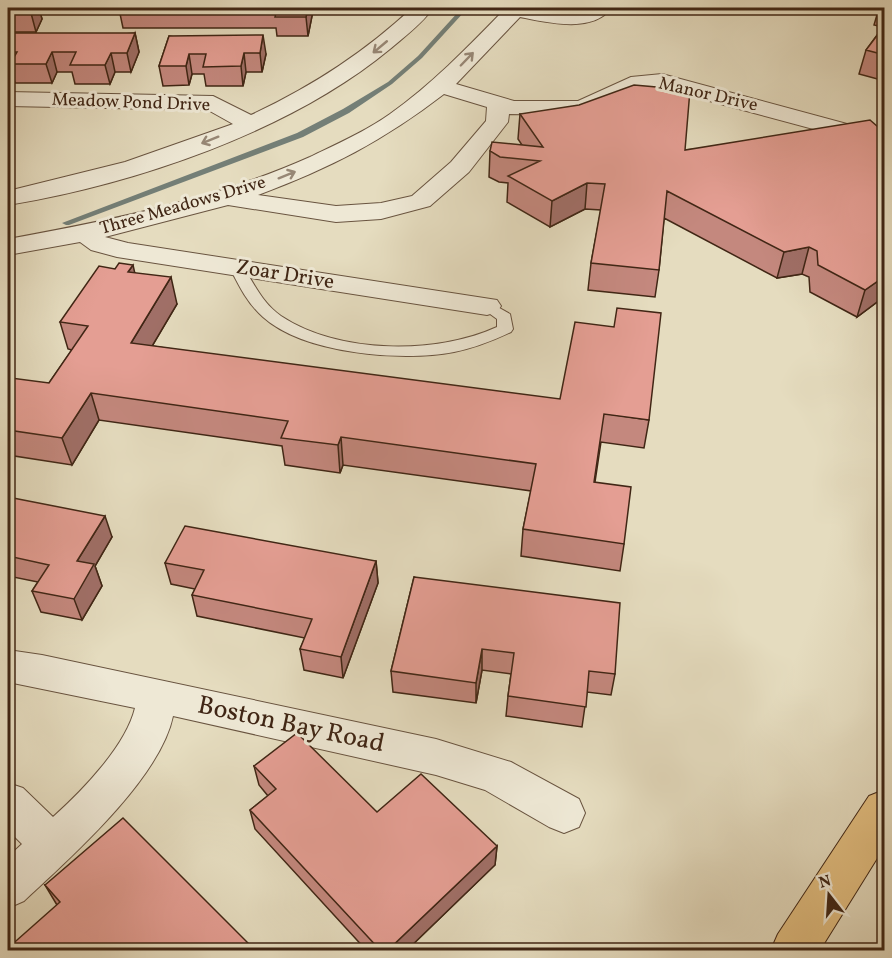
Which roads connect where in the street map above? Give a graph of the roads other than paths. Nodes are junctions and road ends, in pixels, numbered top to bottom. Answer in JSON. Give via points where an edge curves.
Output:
{"nodes":[{"id":1,"x":423,"y":8,"type":"edge"},
{"id":2,"x":513,"y":8,"type":"edge"},
{"id":3,"x":600,"y":8,"type":"edge"},
{"id":4,"x":441,"y":86,"type":"junction"},
{"id":5,"x":8,"y":99,"type":"edge"},
{"id":6,"x":498,"y":104,"type":"junction"},
{"id":7,"x":250,"y":124,"type":"junction"},
{"id":8,"x":885,"y":141,"type":"edge"},
{"id":9,"x":226,"y":197,"type":"junction"},
{"id":10,"x":8,"y":198,"type":"edge"},
{"id":11,"x":87,"y":234,"type":"junction"},
{"id":12,"x":8,"y":248,"type":"edge"},
{"id":13,"x":237,"y":268,"type":"junction"},
{"id":14,"x":488,"y":306,"type":"joint"},
{"id":15,"x":8,"y":666,"type":"edge"},
{"id":16,"x":157,"y":696,"type":"junction"},
{"id":17,"x":8,"y":802,"type":"edge"},
{"id":18,"x":885,"y":810,"type":"edge"},
{"id":19,"x":564,"y":813,"type":"dead end"},
{"id":20,"x":53,"y":846,"type":"junction"},
{"id":21,"x":8,"y":886,"type":"edge"},
{"id":22,"x":794,"y":951,"type":"edge"}],
"edges":[{"from":1,"to":7,"type":"street","one_way":true,"via":[[369,56],[331,82]]},
{"from":2,"to":3,"type":"street","via":[[573,18],[592,15]]},
{"from":4,"to":2,"type":"street","name":"Three Meadows Drive","one_way":true},
{"from":4,"to":6,"type":"street","name":"Manor Drive"},
{"from":9,"to":4,"type":"street","name":"Three Meadows Drive","one_way":true,"via":[[347,147],[385,126]]},
{"from":5,"to":7,"type":"street","name":"Meadow Pond Drive","via":[[213,104]]},
{"from":6,"to":8,"type":"street","name":"Manor Drive","via":[[513,108],[581,108],[639,82],[662,81]]},
{"from":6,"to":9,"type":"street","via":[[497,122],[460,167],[421,201],[381,211],[336,214]]},
{"from":7,"to":10,"type":"street","one_way":true,"via":[[136,166]]},
{"from":9,"to":11,"type":"street","name":"Three Meadows Drive"},
{"from":11,"to":12,"type":"street","name":"Three Meadows Drive"},
{"from":11,"to":13,"type":"street","name":"Zoar Drive","via":[[100,245]]},
{"from":13,"to":14,"type":"street","name":"Zoar Drive"},
{"from":13,"to":14,"type":"lane","via":[[250,294],[275,319],[318,340],[371,350],[433,350],[490,339],[505,329],[505,317]]},
{"from":15,"to":16,"type":"street","name":"Boston Bay Road"},
{"from":16,"to":19,"type":"street","name":"Boston Bay Road","via":[[436,757],[496,775]]},
{"from":16,"to":20,"type":"street","via":[[150,729],[128,763]]},
{"from":17,"to":20,"type":"street"},
{"from":18,"to":22,"type":"highway"},
{"from":20,"to":21,"type":"street"}]}
